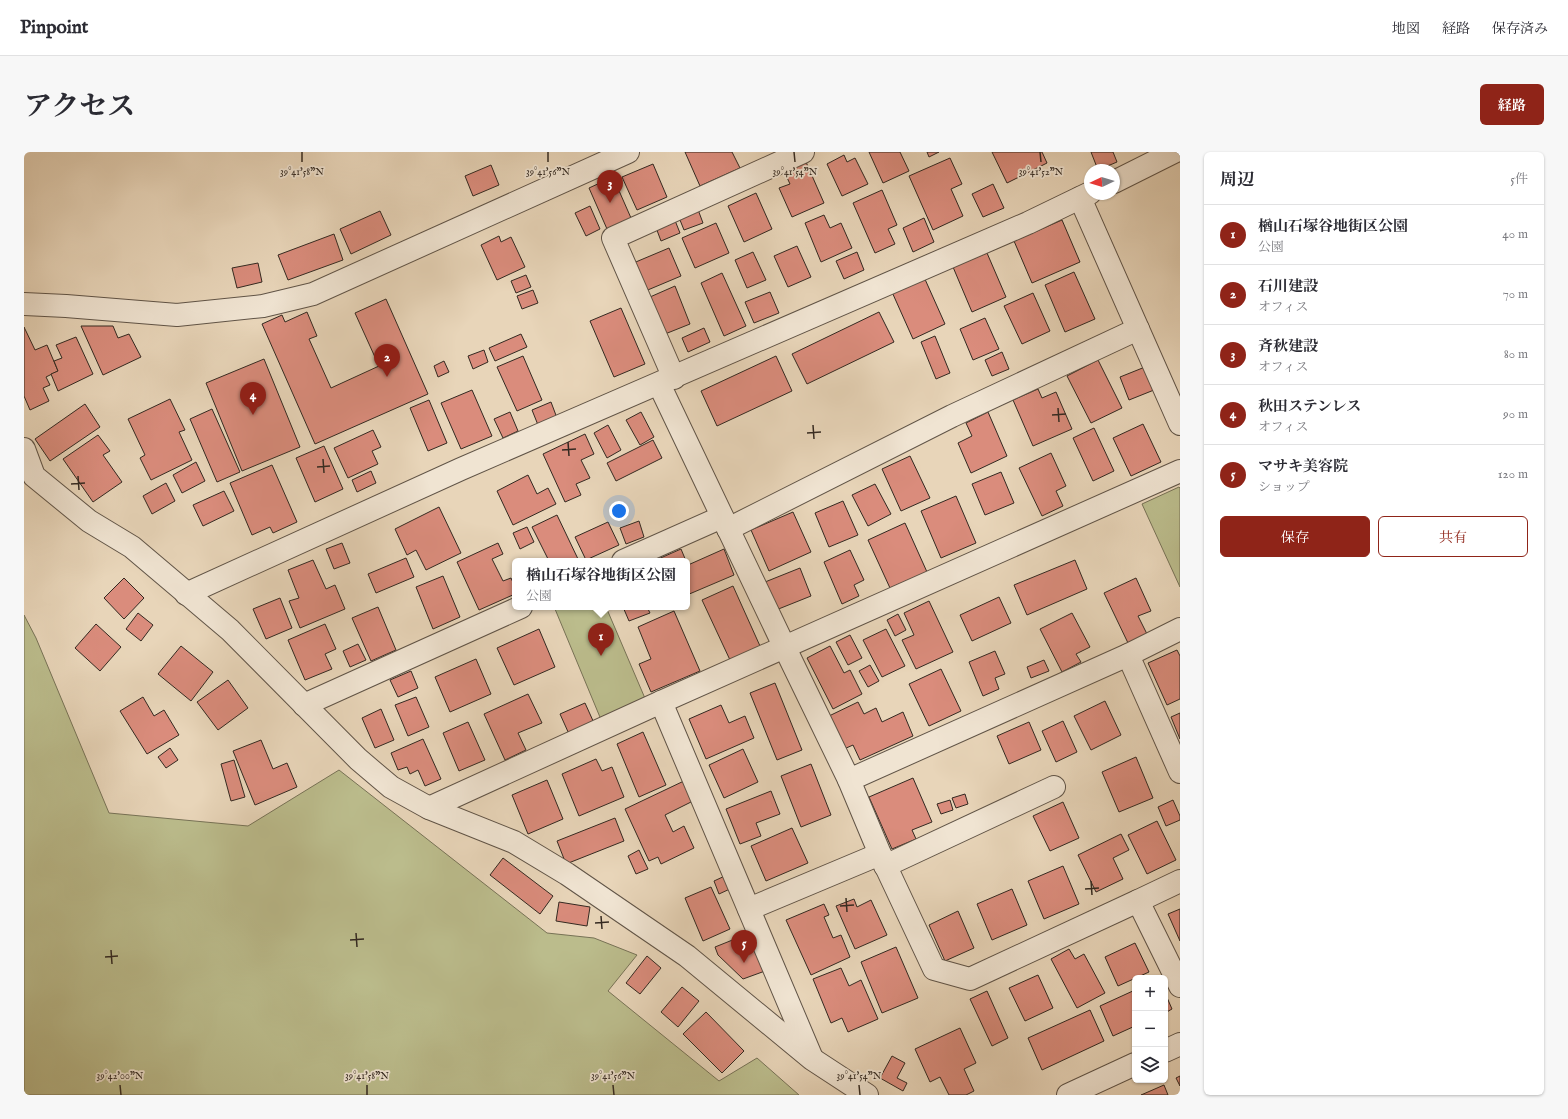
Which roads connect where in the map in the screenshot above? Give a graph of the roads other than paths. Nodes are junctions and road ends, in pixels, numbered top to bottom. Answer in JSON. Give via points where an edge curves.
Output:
{"nodes":[{"id":1,"x":628,"y":152,"type":"edge"},
{"id":2,"x":802,"y":152,"type":"edge"},
{"id":3,"x":1174,"y":152,"type":"edge"},
{"id":4,"x":1120,"y":179,"type":"edge"},
{"id":5,"x":1084,"y":196,"type":"edge"},
{"id":6,"x":1087,"y":200,"type":"edge"},
{"id":7,"x":24,"y":304,"type":"edge"},
{"id":8,"x":1138,"y":329,"type":"junction"},
{"id":9,"x":667,"y":381,"type":"junction"},
{"id":10,"x":1173,"y":388,"type":"edge"},
{"id":11,"x":1180,"y":424,"type":"edge"},
{"id":12,"x":24,"y":449,"type":"edge"},
{"id":13,"x":1180,"y":471,"type":"edge"},
{"id":14,"x":725,"y":523,"type":"junction"},
{"id":15,"x":631,"y":558,"type":"edge"},
{"id":16,"x":186,"y":594,"type":"junction"},
{"id":17,"x":514,"y":610,"type":"edge"},
{"id":18,"x":1180,"y":629,"type":"edge"},
{"id":19,"x":785,"y":648,"type":"junction"},
{"id":20,"x":1128,"y":655,"type":"junction"},
{"id":21,"x":661,"y":702,"type":"junction"},
{"id":22,"x":304,"y":704,"type":"junction"},
{"id":23,"x":1180,"y":772,"type":"edge"},
{"id":24,"x":849,"y":780,"type":"junction"},
{"id":25,"x":1054,"y":787,"type":"dead end"},
{"id":26,"x":429,"y":808,"type":"junction"},
{"id":27,"x":882,"y":860,"type":"junction"},
{"id":28,"x":1180,"y":881,"type":"edge"},
{"id":29,"x":1138,"y":901,"type":"junction"},
{"id":30,"x":749,"y":909,"type":"junction"},
{"id":31,"x":1180,"y":986,"type":"edge"},
{"id":32,"x":1180,"y":1044,"type":"edge"},
{"id":33,"x":1168,"y":1050,"type":"edge"},
{"id":34,"x":812,"y":1059,"type":"junction"},
{"id":35,"x":1132,"y":1065,"type":"edge"},
{"id":36,"x":867,"y":1095,"type":"edge"},
{"id":37,"x":1068,"y":1095,"type":"edge"}],
"edges":[{"from":1,"to":7,"type":"street","via":[[313,294],[263,306],[177,316]]},
{"from":2,"to":9,"type":"street","via":[[613,238]]},
{"from":3,"to":4,"type":"street"},
{"from":5,"to":9,"type":"street"},
{"from":6,"to":8,"type":"street"},
{"from":8,"to":10,"type":"street"},
{"from":8,"to":14,"type":"street"},
{"from":9,"to":14,"type":"street"},
{"from":9,"to":16,"type":"street","via":[[461,469]]},
{"from":10,"to":11,"type":"street"},
{"from":12,"to":16,"type":"street","via":[[34,476],[90,521],[132,547]]},
{"from":13,"to":19,"type":"street"},
{"from":14,"to":15,"type":"street"},
{"from":14,"to":19,"type":"street"},
{"from":16,"to":22,"type":"street","via":[[230,630]]},
{"from":17,"to":22,"type":"street"},
{"from":18,"to":20,"type":"street"},
{"from":19,"to":21,"type":"street"},
{"from":19,"to":24,"type":"street"},
{"from":20,"to":23,"type":"street"},
{"from":20,"to":24,"type":"street"},
{"from":21,"to":26,"type":"street"},
{"from":21,"to":30,"type":"street"},
{"from":22,"to":26,"type":"street","via":[[358,759],[391,787]]},
{"from":24,"to":27,"type":"street"},
{"from":25,"to":27,"type":"street"},
{"from":26,"to":34,"type":"street","via":[[514,842],[567,874],[687,956]]},
{"from":27,"to":29,"type":"street","via":[[934,969],[970,980]]},
{"from":27,"to":30,"type":"street"},
{"from":28,"to":29,"type":"street"},
{"from":29,"to":31,"type":"street"},
{"from":30,"to":34,"type":"street"},
{"from":32,"to":33,"type":"street"},
{"from":34,"to":36,"type":"street"},
{"from":35,"to":37,"type":"street"}]}
